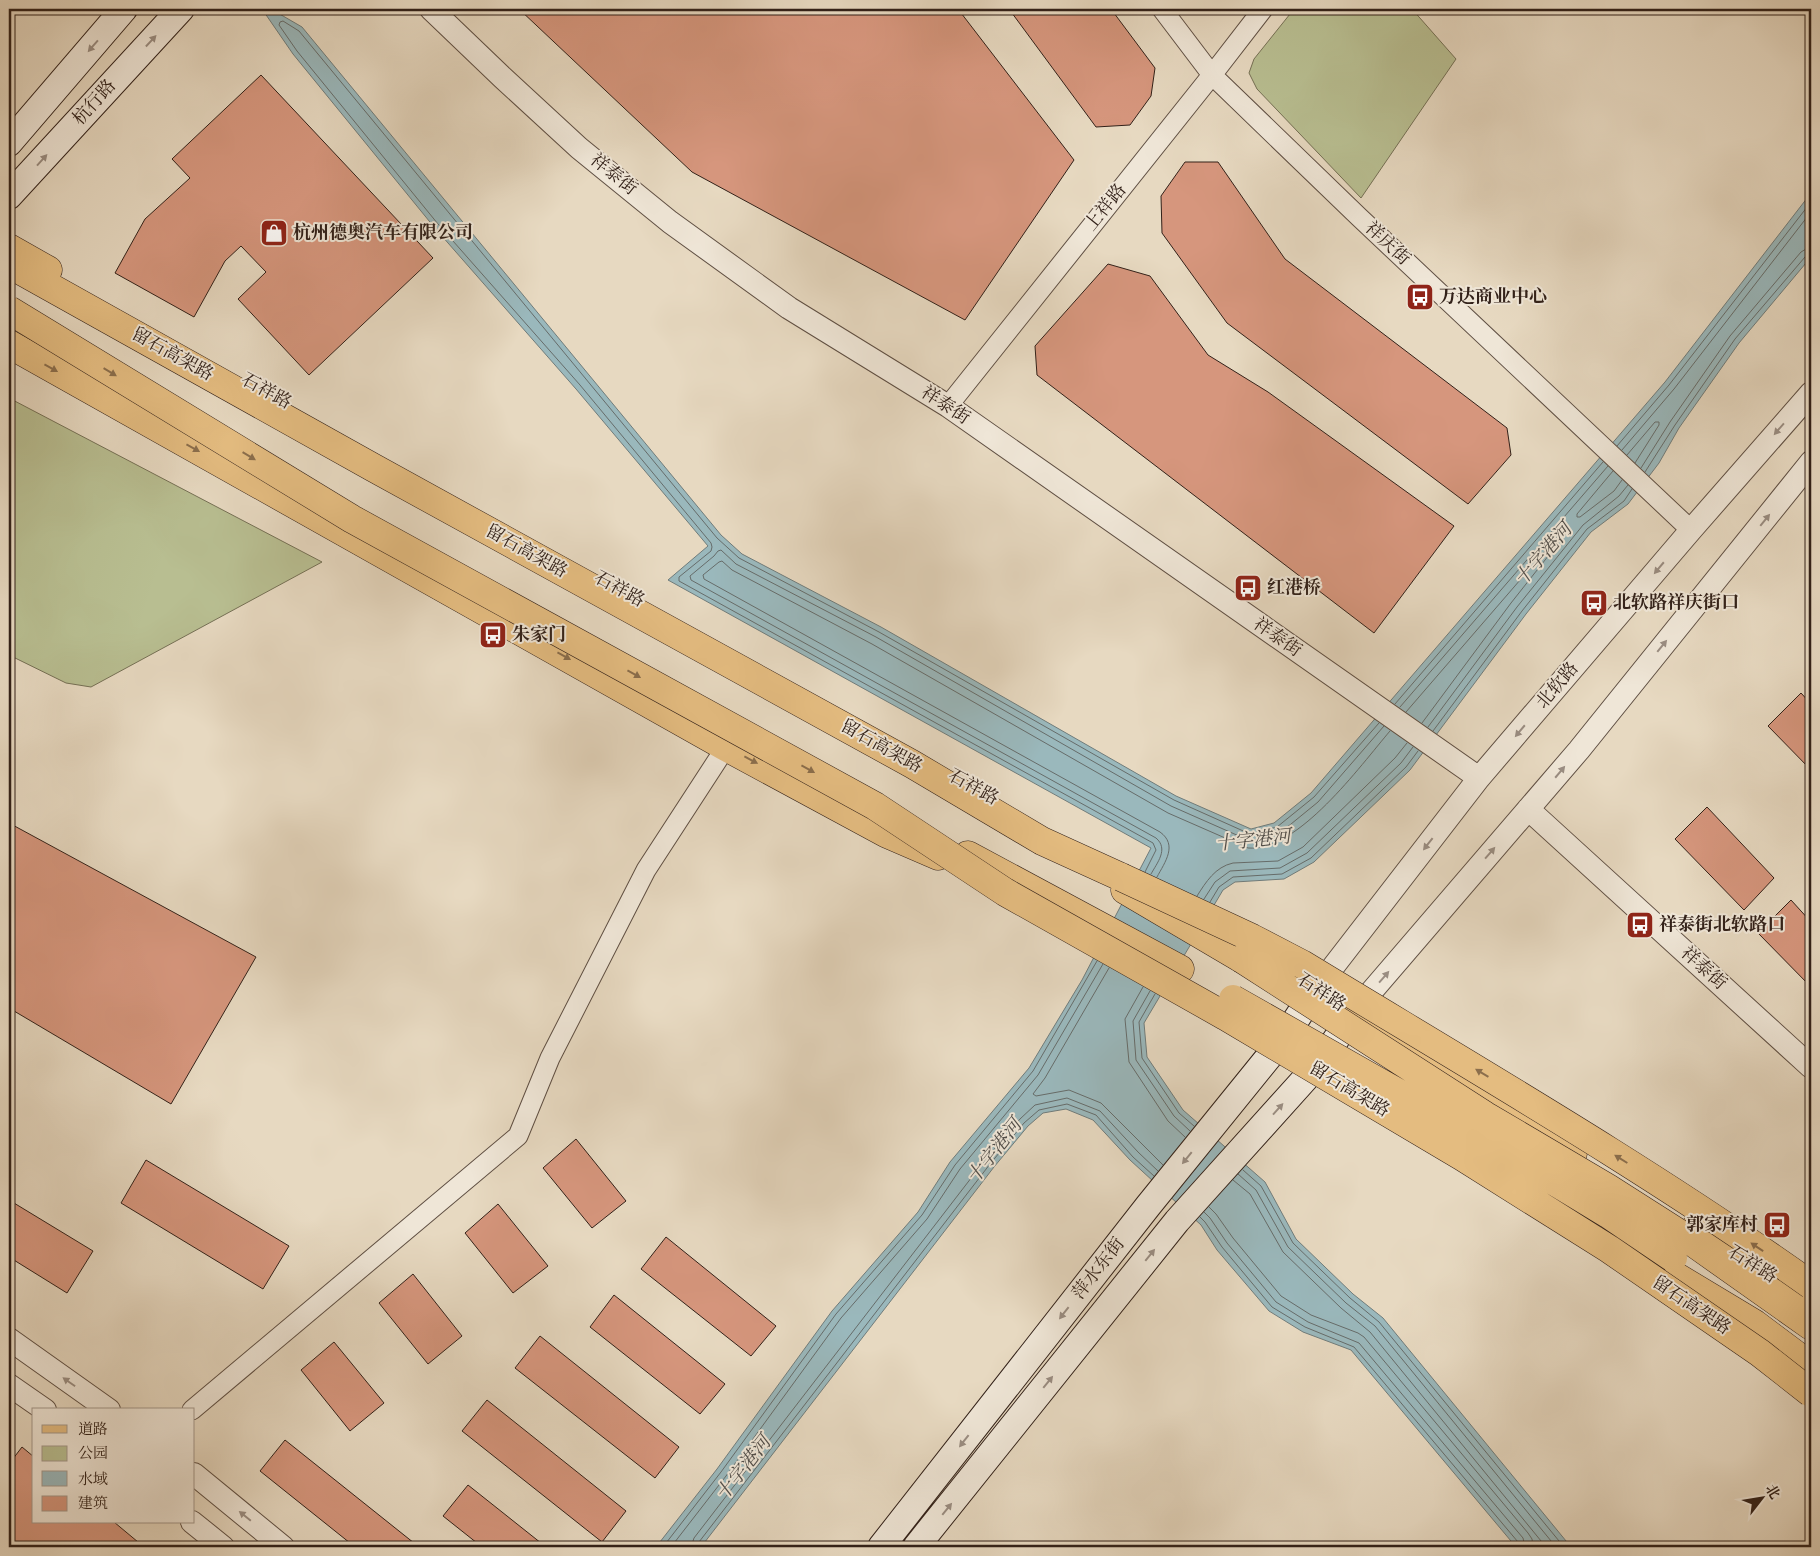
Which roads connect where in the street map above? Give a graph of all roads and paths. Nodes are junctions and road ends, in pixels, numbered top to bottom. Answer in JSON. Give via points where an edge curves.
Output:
{"nodes":[{"id":1,"x":124,"y":9,"type":"edge"},
{"id":2,"x":181,"y":9,"type":"edge"},
{"id":3,"x":431,"y":9,"type":"edge"},
{"id":4,"x":1162,"y":9,"type":"edge"},
{"id":5,"x":1263,"y":9,"type":"edge"},
{"id":6,"x":1212,"y":75,"type":"junction"},
{"id":7,"x":9,"y":143,"type":"edge"},
{"id":8,"x":9,"y":196,"type":"edge"},
{"id":9,"x":9,"y":248,"type":"edge"},
{"id":10,"x":9,"y":264,"type":"edge"},
{"id":11,"x":9,"y":310,"type":"edge"},
{"id":12,"x":9,"y":344,"type":"edge"},
{"id":13,"x":1811,"y":393,"type":"edge"},
{"id":14,"x":948,"y":406,"type":"junction"},
{"id":15,"x":1811,"y":462,"type":"edge"},
{"id":16,"x":1691,"y":530,"type":"junction"},
{"id":17,"x":726,"y":747,"type":"junction"},
{"id":18,"x":1479,"y":778,"type":"junction"},
{"id":19,"x":875,"y":806,"type":"junction"},
{"id":20,"x":1528,"y":809,"type":"junction"},
{"id":21,"x":1042,"y":841,"type":"junction"},
{"id":22,"x":1316,"y":989,"type":"junction"},
{"id":23,"x":1353,"y":1014,"type":"junction"},
{"id":24,"x":1284,"y":1038,"type":"junction"},
{"id":25,"x":1808,"y":1059,"type":"edge"},
{"id":26,"x":1322,"y":1060,"type":"junction"},
{"id":27,"x":1674,"y":1255,"type":"junction"},
{"id":28,"x":1748,"y":1262,"type":"junction"},
{"id":29,"x":1811,"y":1285,"type":"edge"},
{"id":30,"x":1811,"y":1302,"type":"edge"},
{"id":31,"x":1811,"y":1314,"type":"edge"},
{"id":32,"x":1811,"y":1326,"type":"edge"},
{"id":33,"x":9,"y":1339,"type":"edge"},
{"id":34,"x":1811,"y":1353,"type":"edge"},
{"id":35,"x":1811,"y":1366,"type":"edge"},
{"id":36,"x":1811,"y":1374,"type":"edge"},
{"id":37,"x":9,"y":1385,"type":"edge"},
{"id":38,"x":1811,"y":1394,"type":"edge"},
{"id":39,"x":41,"y":1408,"type":"edge"},
{"id":40,"x":106,"y":1408,"type":"edge"},
{"id":41,"x":194,"y":1408,"type":"edge"},
{"id":42,"x":195,"y":1475,"type":"edge"},
{"id":43,"x":194,"y":1524,"type":"edge"},
{"id":44,"x":223,"y":1547,"type":"edge"},
{"id":45,"x":283,"y":1547,"type":"edge"},
{"id":46,"x":881,"y":1547,"type":"edge"},
{"id":47,"x":916,"y":1547,"type":"edge"}],
"edges":[{"from":1,"to":7,"type":"main road","one_way":true},
{"from":8,"to":2,"type":"main road","name":"杭行路","one_way":true},
{"from":3,"to":14,"type":"street","name":"祥泰街","via":[[579,148],[670,222],[789,308]]},
{"from":4,"to":6,"type":"street","name":"祥庆街"},
{"from":5,"to":6,"type":"street","name":"上祥路"},
{"from":6,"to":14,"type":"street","name":"上祥路"},
{"from":6,"to":16,"type":"street","name":"祥庆街"},
{"from":9,"to":22,"type":"main road","name":"石祥路","bridge":true,"via":[[1220,926]]},
{"from":10,"to":21,"type":"main road","name":"留石高架路","via":[[912,764]]},
{"from":11,"to":19,"type":"main road","name":"留石高架路","one_way":true,"bridge":true,"via":[[352,519]]},
{"from":12,"to":17,"type":"main road","one_way":true},
{"from":13,"to":16,"type":"street","name":"北软路","one_way":true},
{"from":14,"to":18,"type":"street","name":"祥泰街"},
{"from":20,"to":15,"type":"street","one_way":true},
{"from":16,"to":18,"type":"street","name":"北软路","one_way":true},
{"from":17,"to":24,"type":"main road","one_way":true,"via":[[887,834],[1011,888]]},
{"from":17,"to":41,"type":"street","via":[[646,870],[550,1058],[518,1136]]},
{"from":18,"to":22,"type":"street","name":"北软路","one_way":true},
{"from":19,"to":27,"type":"main road","name":"留石高架路","bridge":true,"via":[[1180,969],[1532,1168]]},
{"from":19,"to":38,"type":"main road","name":"留石高架路","bridge":true,"via":[[1005,892],[1225,1016],[1461,1156],[1616,1255],[1760,1354]]},
{"from":23,"to":20,"type":"street","one_way":true},
{"from":20,"to":25,"type":"street","name":"祥泰街"},
{"from":21,"to":27,"type":"main road","name":"留石高架路","bridge":true,"via":[[1242,959],[1486,1116],[1608,1188]]},
{"from":29,"to":21,"type":"main road","name":"留石高架路","one_way":true,"bridge":true,"via":[[1625,1162],[1302,964]]},
{"from":22,"to":23,"type":"main road","name":"石祥路"},
{"from":22,"to":24,"type":"main road","name":"萍水东街"},
{"from":23,"to":26,"type":"main road","name":"萍水东街"},
{"from":23,"to":28,"type":"main road","name":"石祥路"},
{"from":24,"to":26,"type":"main road"},
{"from":24,"to":46,"type":"main road","name":"萍水东街","one_way":true},
{"from":26,"to":27,"type":"main road","via":[[1568,1205]]},
{"from":47,"to":26,"type":"main road","name":"萍水东街","one_way":true,"via":[[1177,1221]]},
{"from":27,"to":32,"type":"main road","name":"留石高架路"},
{"from":27,"to":34,"type":"main road","name":"留石高架路"},
{"from":27,"to":35,"type":"main road","via":[[1755,1324]]},
{"from":27,"to":36,"type":"main road"},
{"from":28,"to":30,"type":"main road","name":"石祥路"},
{"from":28,"to":31,"type":"main road"},
{"from":40,"to":33,"type":"street","one_way":true},
{"from":37,"to":39,"type":"street"},
{"from":45,"to":42,"type":"street","one_way":true},
{"from":43,"to":44,"type":"street"}]}
